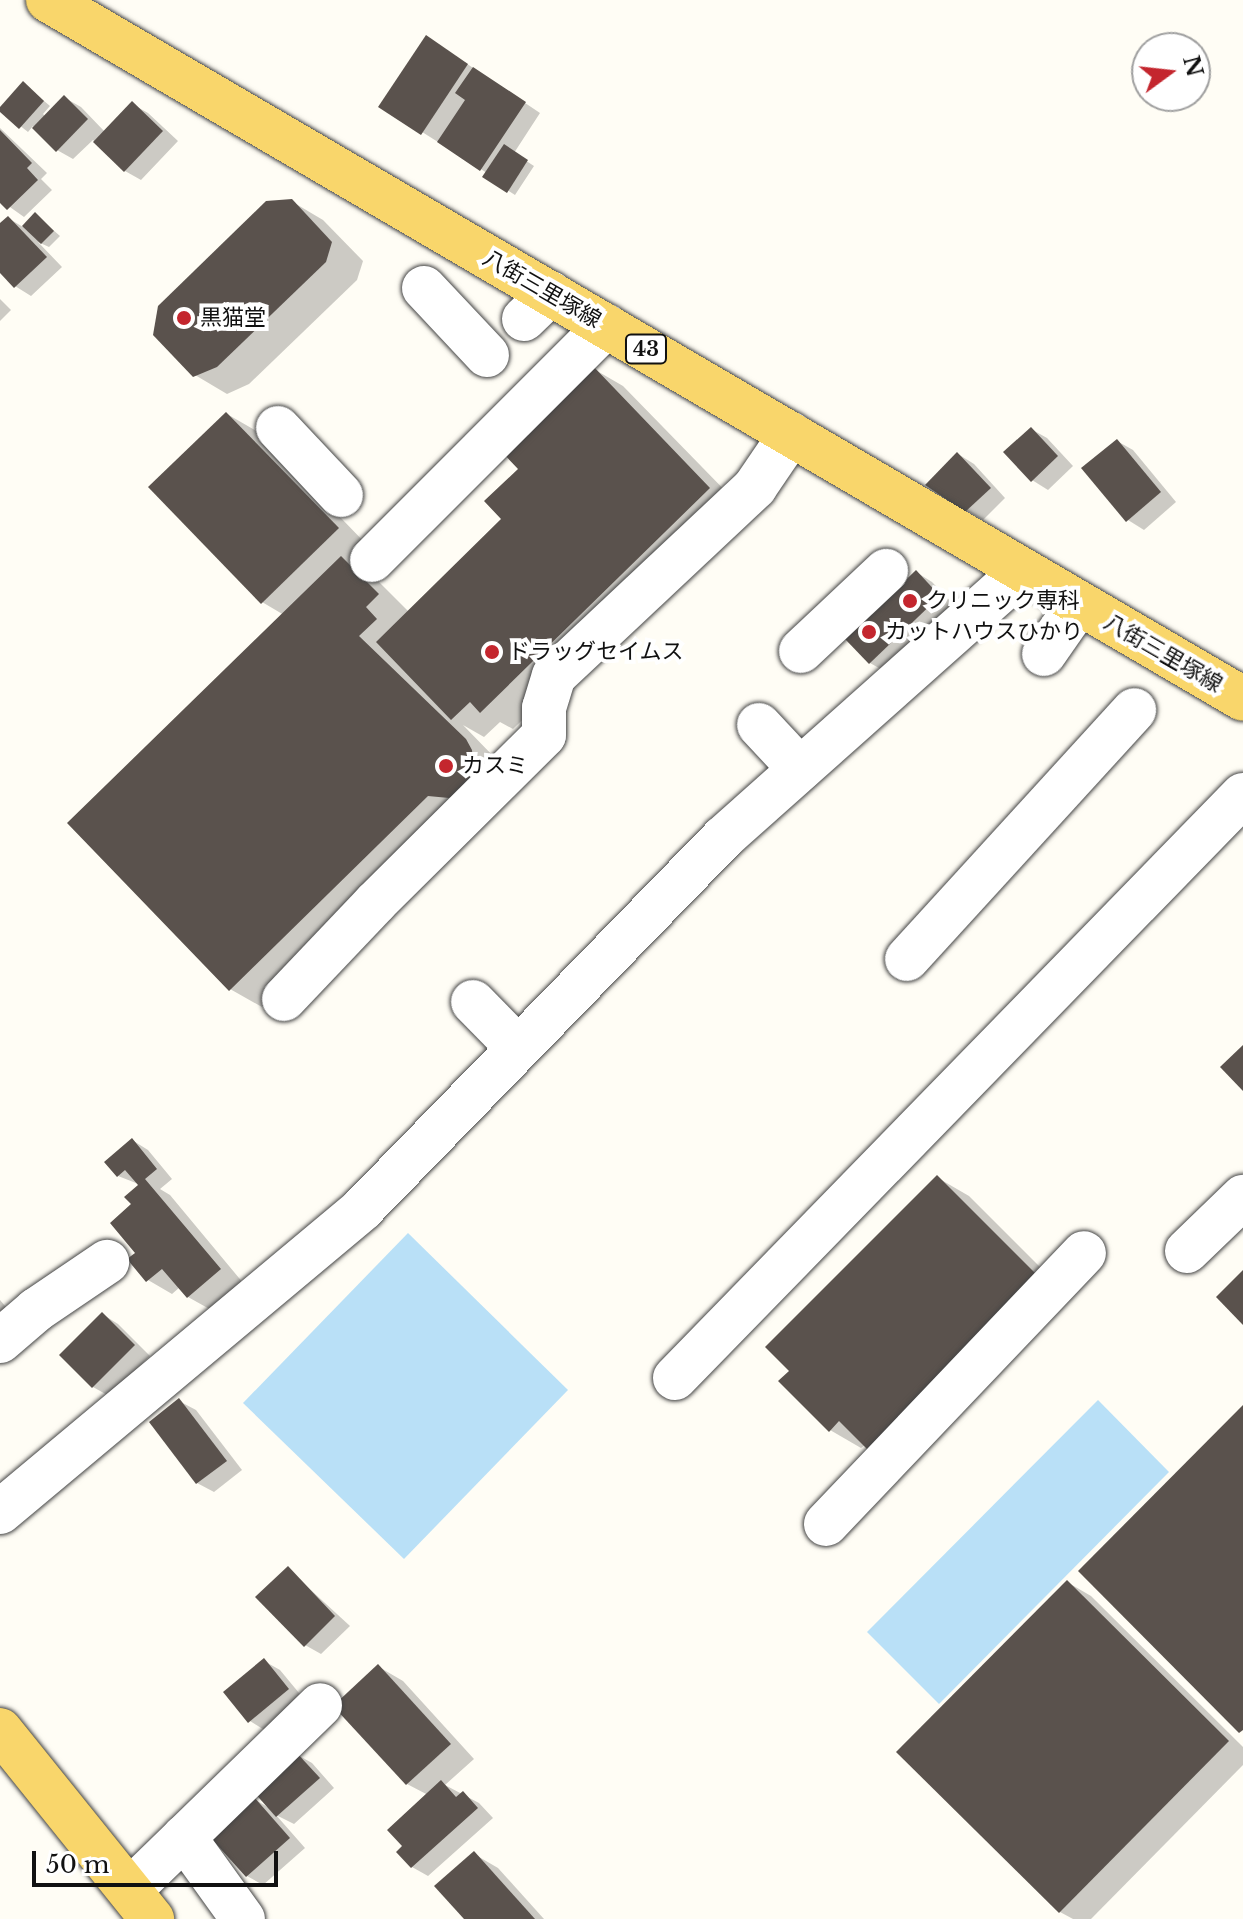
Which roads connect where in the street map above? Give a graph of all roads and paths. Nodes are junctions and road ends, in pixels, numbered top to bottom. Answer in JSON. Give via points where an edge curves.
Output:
{"nodes":[{"id":1,"x":48,"y":0,"type":"edge"},
{"id":2,"x":444,"y":269,"type":"junction"},
{"id":3,"x":606,"y":326,"type":"junction"},
{"id":4,"x":487,"y":355,"type":"dead end"},
{"id":5,"x":278,"y":428,"type":"dead end"},
{"id":6,"x":791,"y":434,"type":"junction"},
{"id":7,"x":341,"y":495,"type":"dead end"},
{"id":8,"x":372,"y":560,"type":"dead end"},
{"id":9,"x":886,"y":571,"type":"dead end"},
{"id":10,"x":1022,"y":572,"type":"junction"},
{"id":11,"x":1078,"y":605,"type":"junction"},
{"id":12,"x":801,"y":651,"type":"dead end"},
{"id":13,"x":1044,"y":654,"type":"dead end"},
{"id":14,"x":1243,"y":699,"type":"edge"},
{"id":15,"x":1134,"y":710,"type":"dead end"},
{"id":16,"x":759,"y":725,"type":"dead end"},
{"id":17,"x":800,"y":769,"type":"junction"},
{"id":18,"x":1243,"y":795,"type":"edge"},
{"id":19,"x":907,"y":959,"type":"dead end"},
{"id":20,"x":284,"y":999,"type":"dead end"},
{"id":21,"x":473,"y":1002,"type":"dead end"},
{"id":22,"x":518,"y":1048,"type":"junction"},
{"id":23,"x":1243,"y":1197,"type":"edge"},
{"id":24,"x":1187,"y":1251,"type":"dead end"},
{"id":25,"x":1084,"y":1253,"type":"dead end"},
{"id":26,"x":107,"y":1262,"type":"dead end"},
{"id":27,"x":0,"y":1341,"type":"edge"},
{"id":28,"x":675,"y":1378,"type":"dead end"},
{"id":29,"x":0,"y":1512,"type":"edge"},
{"id":30,"x":826,"y":1524,"type":"dead end"},
{"id":31,"x":320,"y":1705,"type":"dead end"},
{"id":32,"x":0,"y":1730,"type":"edge"},
{"id":33,"x":184,"y":1837,"type":"junction"},
{"id":34,"x":141,"y":1905,"type":"edge"},
{"id":35,"x":243,"y":1919,"type":"edge"}],
"edges":[{"from":1,"to":2,"type":"main road","name":"八街三里塚線","number":"43"},
{"from":2,"to":3,"type":"main road","name":"八街三里塚線","number":"43","via":[[537,306]]},
{"from":2,"to":4,"type":"street"},
{"from":3,"to":6,"type":"main road","name":"八街三里塚線","number":"43"},
{"from":3,"to":8,"type":"street"},
{"from":5,"to":7,"type":"street"},
{"from":6,"to":10,"type":"main road","name":"八街三里塚線","number":"43"},
{"from":6,"to":20,"type":"street","via":[[755,487],[554,676],[544,708],[544,735]]},
{"from":9,"to":12,"type":"street"},
{"from":10,"to":11,"type":"main road","name":"八街三里塚線","number":"43"},
{"from":10,"to":17,"type":"street"},
{"from":11,"to":13,"type":"street"},
{"from":11,"to":14,"type":"main road","name":"八街三里塚線","number":"43"},
{"from":15,"to":19,"type":"street"},
{"from":16,"to":17,"type":"street"},
{"from":17,"to":22,"type":"street","via":[[723,838]]},
{"from":18,"to":28,"type":"street"},
{"from":21,"to":22,"type":"street"},
{"from":22,"to":29,"type":"street","via":[[363,1208]]},
{"from":23,"to":24,"type":"street"},
{"from":25,"to":30,"type":"street"},
{"from":26,"to":27,"type":"street"},
{"from":31,"to":33,"type":"street"},
{"from":32,"to":34,"type":"main road"},
{"from":33,"to":34,"type":"street"},
{"from":33,"to":35,"type":"street"}]}
